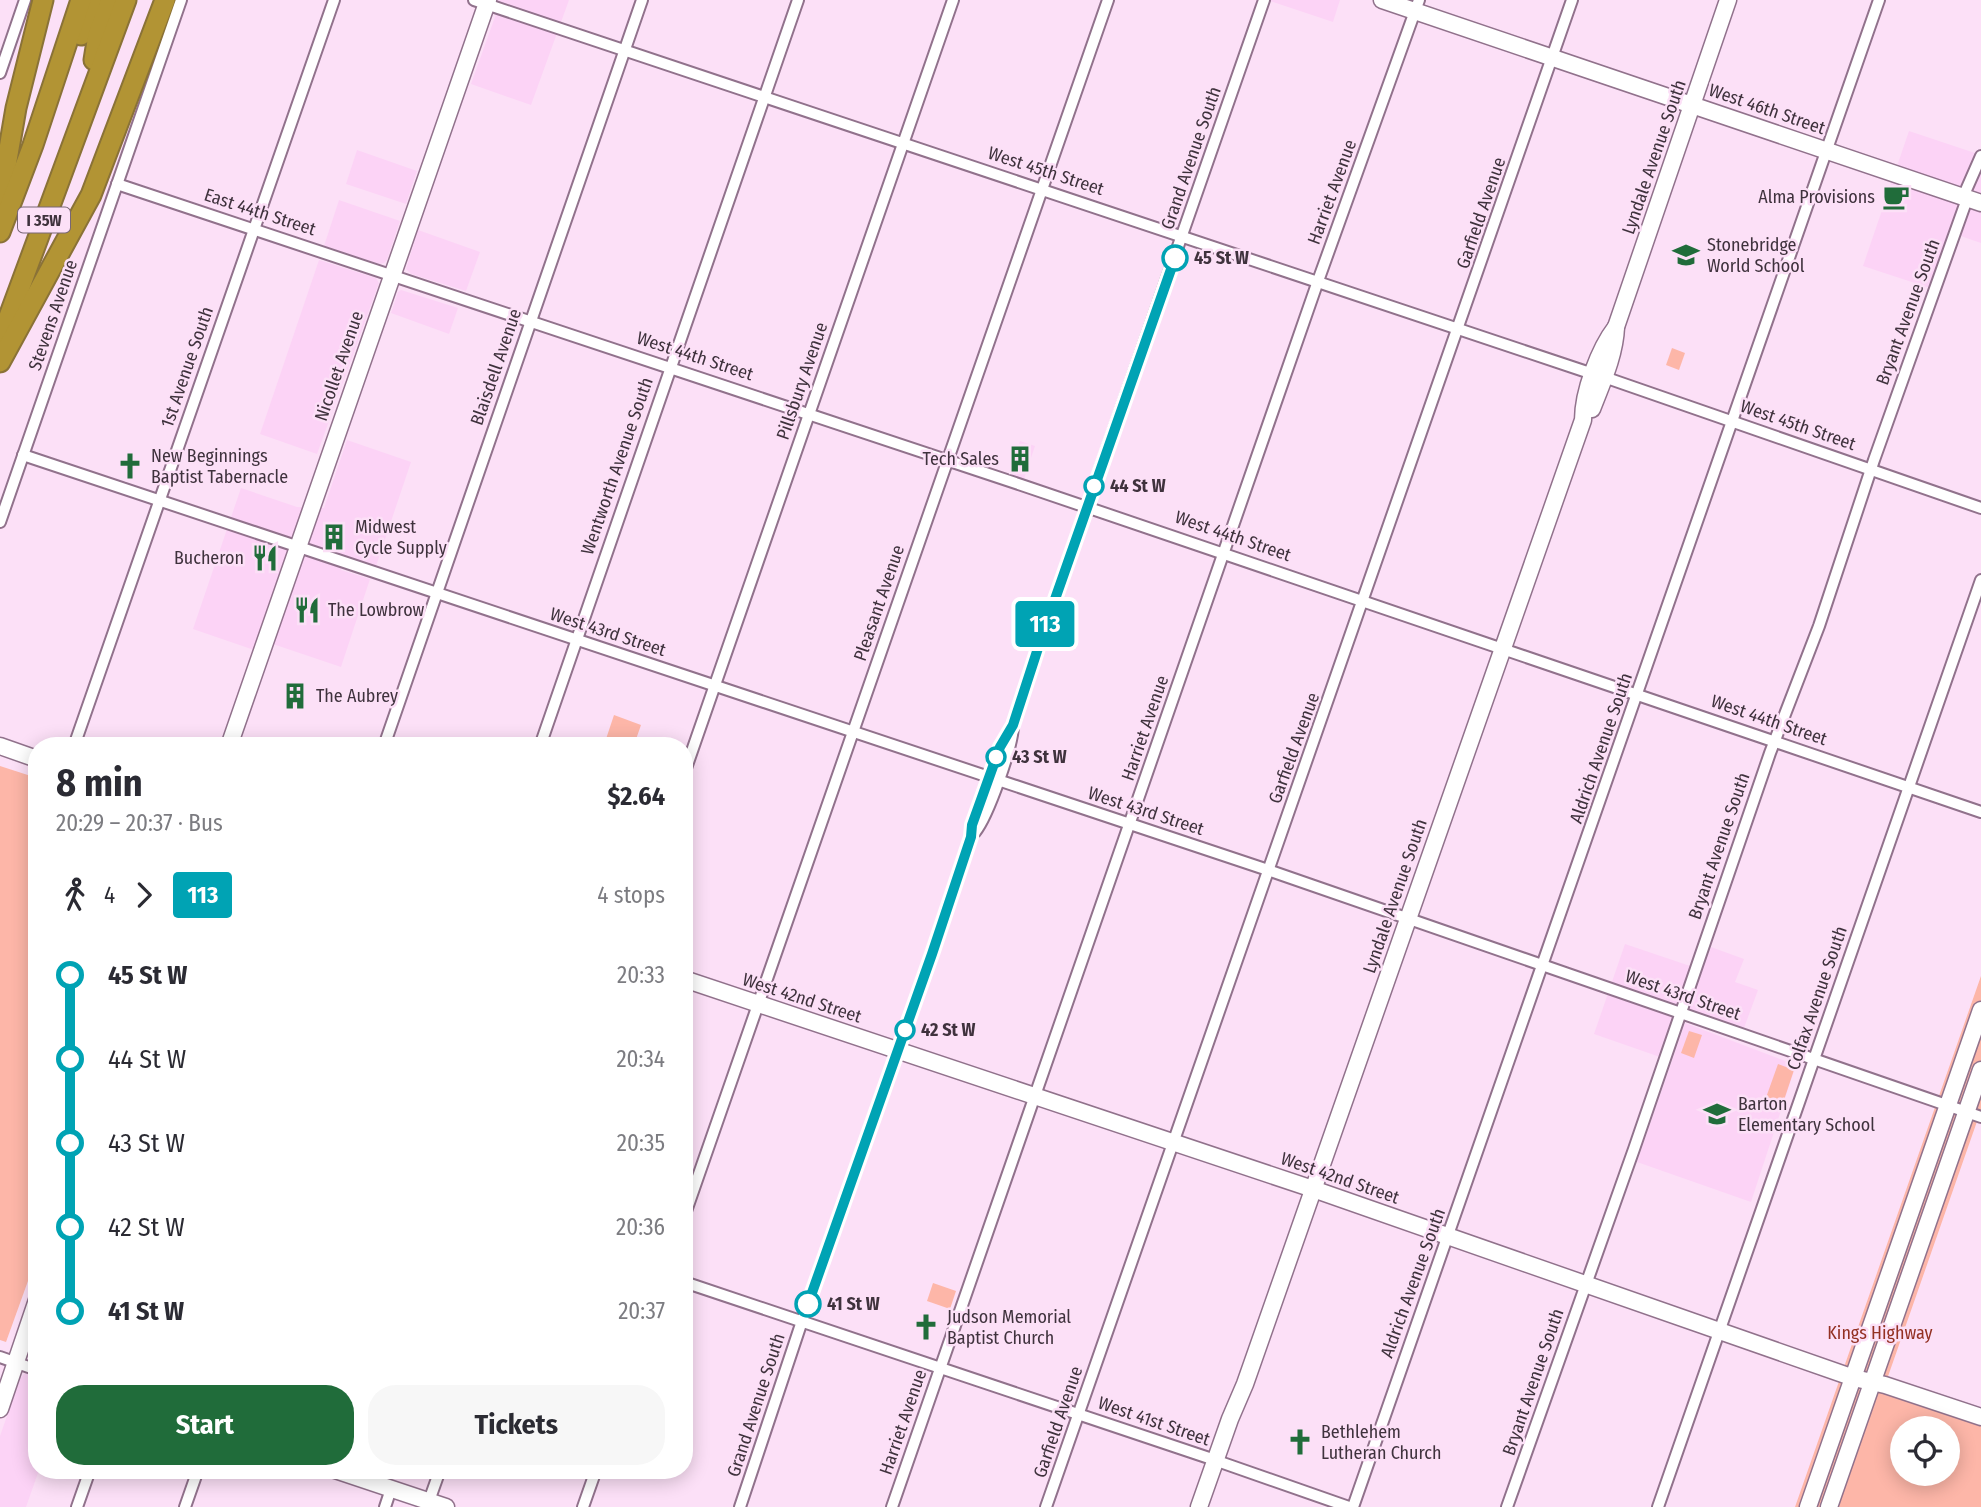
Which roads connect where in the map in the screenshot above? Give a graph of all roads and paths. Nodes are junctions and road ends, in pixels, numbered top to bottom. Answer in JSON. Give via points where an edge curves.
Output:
{"nodes":[{"id":1,"x":25,"y":0,"type":"edge"},
{"id":2,"x":43,"y":0,"type":"edge"},
{"id":3,"x":81,"y":0,"type":"edge"},
{"id":4,"x":96,"y":0,"type":"edge"},
{"id":5,"x":111,"y":0,"type":"edge"},
{"id":6,"x":126,"y":0,"type":"edge"},
{"id":7,"x":165,"y":0,"type":"edge"},
{"id":8,"x":181,"y":0,"type":"edge"},
{"id":9,"x":334,"y":0,"type":"edge"},
{"id":10,"x":642,"y":0,"type":"edge"},
{"id":11,"x":798,"y":0,"type":"edge"},
{"id":12,"x":953,"y":0,"type":"edge"},
{"id":13,"x":1108,"y":0,"type":"edge"},
{"id":14,"x":1264,"y":0,"type":"edge"},
{"id":15,"x":1382,"y":0,"type":"edge"},
{"id":16,"x":1572,"y":0,"type":"edge"},
{"id":17,"x":1728,"y":0,"type":"edge"},
{"id":18,"x":1878,"y":0,"type":"edge"},
{"id":19,"x":483,"y":1,"type":"edge"},
{"id":20,"x":1417,"y":5,"type":"edge"},
{"id":21,"x":624,"y":49,"type":"junction"},
{"id":22,"x":1553,"y":57,"type":"junction"},
{"id":23,"x":0,"y":73,"type":"edge"},
{"id":24,"x":763,"y":96,"type":"junction"},
{"id":25,"x":88,"y":99,"type":"junction"},
{"id":26,"x":1692,"y":104,"type":"junction"},
{"id":27,"x":904,"y":143,"type":"junction"},
{"id":28,"x":33,"y":145,"type":"junction"},
{"id":29,"x":1828,"y":150,"type":"junction"},
{"id":30,"x":1981,"y":156,"type":"edge"},
{"id":31,"x":117,"y":184,"type":"junction"},
{"id":32,"x":1042,"y":188,"type":"junction"},
{"id":33,"x":1970,"y":200,"type":"edge"},
{"id":34,"x":0,"y":201,"type":"edge"},
{"id":35,"x":254,"y":229,"type":"junction"},
{"id":36,"x":0,"y":232,"type":"edge"},
{"id":37,"x":1183,"y":236,"type":"junction"},
{"id":38,"x":391,"y":274,"type":"junction"},
{"id":39,"x":1318,"y":281,"type":"junction"},
{"id":40,"x":530,"y":320,"type":"junction"},
{"id":41,"x":1459,"y":328,"type":"junction"},
{"id":42,"x":0,"y":341,"type":"edge"},
{"id":43,"x":0,"y":362,"type":"edge"},
{"id":44,"x":670,"y":366,"type":"junction"},
{"id":45,"x":1599,"y":375,"type":"junction"},
{"id":46,"x":810,"y":413,"type":"junction"},
{"id":47,"x":1732,"y":421,"type":"junction"},
{"id":48,"x":23,"y":455,"type":"junction"},
{"id":49,"x":948,"y":459,"type":"junction"},
{"id":50,"x":1872,"y":468,"type":"junction"},
{"id":51,"x":159,"y":500,"type":"junction"},
{"id":52,"x":1087,"y":506,"type":"junction"},
{"id":53,"x":1981,"y":508,"type":"edge"},
{"id":54,"x":0,"y":522,"type":"edge"},
{"id":55,"x":297,"y":547,"type":"junction"},
{"id":56,"x":1225,"y":552,"type":"junction"},
{"id":57,"x":1981,"y":580,"type":"edge"},
{"id":58,"x":436,"y":593,"type":"junction"},
{"id":59,"x":1365,"y":600,"type":"junction"},
{"id":60,"x":575,"y":640,"type":"junction"},
{"id":61,"x":1503,"y":646,"type":"junction"},
{"id":62,"x":714,"y":686,"type":"junction"},
{"id":63,"x":1639,"y":693,"type":"junction"},
{"id":64,"x":853,"y":732,"type":"junction"},
{"id":65,"x":77,"y":737,"type":"edge"},
{"id":66,"x":232,"y":737,"type":"edge"},
{"id":67,"x":387,"y":737,"type":"edge"},
{"id":68,"x":543,"y":737,"type":"edge"},
{"id":69,"x":1774,"y":740,"type":"junction"},
{"id":70,"x":0,"y":746,"type":"edge"},
{"id":71,"x":693,"y":748,"type":"edge"},
{"id":72,"x":0,"y":756,"type":"edge"},
{"id":73,"x":28,"y":756,"type":"edge"},
{"id":74,"x":28,"y":765,"type":"edge"},
{"id":75,"x":993,"y":779,"type":"junction"},
{"id":76,"x":1909,"y":787,"type":"junction"},
{"id":77,"x":1981,"y":812,"type":"edge"},
{"id":78,"x":1130,"y":824,"type":"junction"},
{"id":79,"x":1269,"y":870,"type":"junction"},
{"id":80,"x":1408,"y":918,"type":"junction"},
{"id":81,"x":1543,"y":965,"type":"junction"},
{"id":82,"x":693,"y":982,"type":"edge"},
{"id":83,"x":760,"y":1004,"type":"junction"},
{"id":84,"x":1981,"y":1010,"type":"edge"},
{"id":85,"x":1680,"y":1013,"type":"junction"},
{"id":86,"x":898,"y":1050,"type":"junction"},
{"id":87,"x":1814,"y":1059,"type":"junction"},
{"id":88,"x":1981,"y":1070,"type":"edge"},
{"id":89,"x":1036,"y":1096,"type":"junction"},
{"id":90,"x":1948,"y":1106,"type":"junction"},
{"id":91,"x":1974,"y":1115,"type":"edge"},
{"id":92,"x":1175,"y":1142,"type":"junction"},
{"id":93,"x":1313,"y":1189,"type":"junction"},
{"id":94,"x":693,"y":1192,"type":"edge"},
{"id":95,"x":1448,"y":1236,"type":"junction"},
{"id":96,"x":693,"y":1285,"type":"edge"},
{"id":97,"x":1586,"y":1285,"type":"junction"},
{"id":98,"x":28,"y":1319,"type":"edge"},
{"id":99,"x":802,"y":1321,"type":"junction"},
{"id":100,"x":1719,"y":1331,"type":"junction"},
{"id":101,"x":8,"y":1360,"type":"edge"},
{"id":102,"x":28,"y":1367,"type":"edge"},
{"id":103,"x":940,"y":1367,"type":"junction"},
{"id":104,"x":1854,"y":1378,"type":"junction"},
{"id":105,"x":1873,"y":1381,"type":"junction"},
{"id":106,"x":0,"y":1409,"type":"edge"},
{"id":107,"x":1078,"y":1414,"type":"junction"},
{"id":108,"x":1981,"y":1417,"type":"edge"},
{"id":109,"x":1219,"y":1462,"type":"junction"},
{"id":110,"x":87,"y":1479,"type":"edge"},
{"id":111,"x":195,"y":1479,"type":"edge"},
{"id":112,"x":362,"y":1479,"type":"edge"},
{"id":113,"x":437,"y":1479,"type":"edge"},
{"id":114,"x":593,"y":1479,"type":"edge"},
{"id":115,"x":391,"y":1489,"type":"junction"},
{"id":116,"x":429,"y":1501,"type":"junction"},
{"id":117,"x":77,"y":1507,"type":"edge"},
{"id":118,"x":186,"y":1507,"type":"edge"},
{"id":119,"x":385,"y":1507,"type":"edge"},
{"id":120,"x":446,"y":1507,"type":"edge"},
{"id":121,"x":583,"y":1507,"type":"edge"},
{"id":122,"x":740,"y":1507,"type":"edge"},
{"id":123,"x":892,"y":1507,"type":"edge"},
{"id":124,"x":1046,"y":1507,"type":"edge"},
{"id":125,"x":1199,"y":1507,"type":"edge"},
{"id":126,"x":1206,"y":1507,"type":"edge"},
{"id":127,"x":1351,"y":1507,"type":"edge"},
{"id":128,"x":1507,"y":1507,"type":"edge"},
{"id":129,"x":1658,"y":1507,"type":"edge"},
{"id":130,"x":1808,"y":1507,"type":"edge"},
{"id":131,"x":1829,"y":1507,"type":"edge"}],
"edges":[{"from":1,"to":23,"type":"street"},
{"from":2,"to":34,"type":"highway","via":[[16,108]]},
{"from":3,"to":28,"type":"highway","number":"I 35W"},
{"from":4,"to":28,"type":"highway"},
{"from":5,"to":25,"type":"highway","via":[[98,35]]},
{"from":6,"to":25,"type":"highway","number":"I 35W"},
{"from":7,"to":43,"type":"highway","via":[[91,195]]},
{"from":8,"to":31,"type":"street","name":"Stevens Avenue"},
{"from":9,"to":35,"type":"street","name":"1st Avenue South"},
{"from":10,"to":21,"type":"street","name":"Blaisdell Avenue"},
{"from":11,"to":24,"type":"street","name":"Wentworth Avenue South"},
{"from":12,"to":27,"type":"street","name":"Pillsbury Avenue"},
{"from":13,"to":32,"type":"street","name":"Pleasant Avenue"},
{"from":14,"to":37,"type":"street","name":"Grand Avenue South"},
{"from":15,"to":20,"type":"main road","name":"West 46th Street"},
{"from":16,"to":22,"type":"street","name":"Garfield Avenue"},
{"from":17,"to":26,"type":"main road","name":"Lyndale Avenue South"},
{"from":18,"to":29,"type":"street","name":"Aldrich Avenue South"},
{"from":19,"to":21,"type":"street","name":"West 45th Street"},
{"from":19,"to":38,"type":"main road","name":"Nicollet Avenue"},
{"from":20,"to":22,"type":"main road","name":"West 46th Street"},
{"from":20,"to":39,"type":"street","name":"Harriet Avenue"},
{"from":21,"to":24,"type":"street","name":"West 45th Street"},
{"from":21,"to":40,"type":"street","name":"Blaisdell Avenue"},
{"from":22,"to":26,"type":"main road","name":"West 46th Street"},
{"from":22,"to":41,"type":"street","name":"Garfield Avenue"},
{"from":24,"to":27,"type":"street","name":"West 45th Street"},
{"from":24,"to":44,"type":"street","name":"Wentworth Avenue South"},
{"from":25,"to":42,"type":"highway","number":"I 35W"},
{"from":26,"to":29,"type":"main road","name":"West 46th Street"},
{"from":26,"to":45,"type":"main road","name":"Lyndale Avenue South"},
{"from":27,"to":32,"type":"street","name":"West 45th Street"},
{"from":27,"to":46,"type":"street","name":"Pillsbury Avenue"},
{"from":28,"to":36,"type":"highway","number":"I 35W"},
{"from":29,"to":33,"type":"main road","name":"West 46th Street"},
{"from":29,"to":47,"type":"street","name":"Aldrich Avenue South"},
{"from":30,"to":33,"type":"street","name":"Bryant Avenue South"},
{"from":31,"to":35,"type":"street","name":"East 44th Street"},
{"from":31,"to":48,"type":"street","name":"Stevens Avenue"},
{"from":32,"to":37,"type":"street","name":"West 45th Street"},
{"from":32,"to":49,"type":"street","name":"Pleasant Avenue"},
{"from":33,"to":50,"type":"street","name":"Bryant Avenue South"},
{"from":35,"to":38,"type":"street","name":"East 44th Street"},
{"from":35,"to":51,"type":"street","name":"1st Avenue South"},
{"from":37,"to":39,"type":"street","name":"West 45th Street"},
{"from":37,"to":52,"type":"street","name":"Grand Avenue South"},
{"from":38,"to":40,"type":"street","name":"West 44th Street"},
{"from":38,"to":55,"type":"main road","name":"Nicollet Avenue"},
{"from":39,"to":41,"type":"street","name":"West 45th Street"},
{"from":39,"to":56,"type":"street","name":"Harriet Avenue"},
{"from":40,"to":44,"type":"street","name":"West 44th Street"},
{"from":40,"to":58,"type":"street","name":"Blaisdell Avenue"},
{"from":41,"to":45,"type":"street","name":"West 45th Street"},
{"from":41,"to":59,"type":"street","name":"Garfield Avenue"},
{"from":44,"to":46,"type":"street","name":"West 44th Street"},
{"from":44,"to":60,"type":"street","name":"Wentworth Avenue South"},
{"from":45,"to":47,"type":"street","name":"West 45th Street"},
{"from":45,"to":61,"type":"main road","name":"Lyndale Avenue South","via":[[1592,409],[1583,420]]},
{"from":46,"to":49,"type":"street","name":"West 44th Street"},
{"from":46,"to":62,"type":"street","name":"Pillsbury Avenue"},
{"from":47,"to":50,"type":"street","name":"West 45th Street"},
{"from":47,"to":63,"type":"street","name":"Aldrich Avenue South"},
{"from":48,"to":51,"type":"street","name":"West 43rd Street"},
{"from":48,"to":54,"type":"street","name":"Stevens Avenue"},
{"from":49,"to":52,"type":"street","name":"West 44th Street"},
{"from":49,"to":64,"type":"street","name":"Pleasant Avenue"},
{"from":50,"to":53,"type":"street","name":"West 45th Street"},
{"from":50,"to":69,"type":"street","name":"Bryant Avenue South","via":[[1819,626]]},
{"from":51,"to":55,"type":"street","name":"West 43rd Street"},
{"from":51,"to":65,"type":"street","name":"1st Avenue South"},
{"from":52,"to":56,"type":"street","name":"West 44th Street"},
{"from":52,"to":75,"type":"street","name":"Grand Avenue South","via":[[1013,725],[1000,747]]},
{"from":55,"to":58,"type":"street","name":"West 43rd Street"},
{"from":55,"to":66,"type":"main road","name":"Nicollet Avenue"},
{"from":56,"to":59,"type":"street","name":"West 44th Street"},
{"from":56,"to":78,"type":"street","name":"Harriet Avenue"},
{"from":57,"to":76,"type":"street","name":"Colfax Avenue South"},
{"from":58,"to":60,"type":"street","name":"West 43rd Street"},
{"from":58,"to":67,"type":"street","name":"Blaisdell Avenue"},
{"from":59,"to":61,"type":"street","name":"West 44th Street"},
{"from":59,"to":79,"type":"street","name":"Garfield Avenue"},
{"from":60,"to":62,"type":"street","name":"West 43rd Street"},
{"from":60,"to":68,"type":"street","name":"Wentworth Avenue South"},
{"from":61,"to":63,"type":"street","name":"West 44th Street"},
{"from":61,"to":80,"type":"main road","name":"Lyndale Avenue South"},
{"from":62,"to":64,"type":"street","name":"West 43rd Street"},
{"from":62,"to":71,"type":"street","name":"Pillsbury Avenue"},
{"from":63,"to":69,"type":"street","name":"West 44th Street"},
{"from":63,"to":81,"type":"street","name":"Aldrich Avenue South"},
{"from":64,"to":75,"type":"street","name":"West 43rd Street"},
{"from":64,"to":83,"type":"street","name":"Pleasant Avenue"},
{"from":69,"to":76,"type":"street","name":"West 44th Street"},
{"from":69,"to":85,"type":"street","name":"Bryant Avenue South"},
{"from":70,"to":73,"type":"main road"},
{"from":72,"to":74,"type":"main road"},
{"from":75,"to":78,"type":"street","name":"West 43rd Street"},
{"from":75,"to":86,"type":"street","name":"Grand Avenue South","via":[[972,825]]},
{"from":76,"to":77,"type":"street","name":"West 44th Street"},
{"from":76,"to":87,"type":"street","name":"Colfax Avenue South"},
{"from":78,"to":79,"type":"street","name":"West 43rd Street"},
{"from":78,"to":89,"type":"street","name":"Harriet Avenue"},
{"from":79,"to":80,"type":"street","name":"West 43rd Street"},
{"from":79,"to":92,"type":"street","name":"Garfield Avenue"},
{"from":80,"to":81,"type":"street","name":"West 43rd Street"},
{"from":80,"to":93,"type":"main road","name":"Lyndale Avenue South"},
{"from":81,"to":85,"type":"street","name":"West 43rd Street"},
{"from":81,"to":95,"type":"street","name":"Aldrich Avenue South"},
{"from":82,"to":83,"type":"main road","name":"West 42nd Street"},
{"from":83,"to":86,"type":"main road","name":"West 42nd Street"},
{"from":83,"to":94,"type":"street","name":"Pleasant Avenue"},
{"from":84,"to":90,"type":"main road"},
{"from":85,"to":87,"type":"street","name":"West 43rd Street"},
{"from":85,"to":97,"type":"street","name":"Bryant Avenue South"},
{"from":86,"to":89,"type":"main road","name":"West 42nd Street"},
{"from":86,"to":99,"type":"street","name":"Grand Avenue South"},
{"from":87,"to":90,"type":"street","name":"West 43rd Street"},
{"from":87,"to":100,"type":"street","name":"Colfax Avenue South"},
{"from":88,"to":91,"type":"main road"},
{"from":89,"to":92,"type":"main road","name":"West 42nd Street"},
{"from":89,"to":103,"type":"street","name":"Harriet Avenue"},
{"from":90,"to":91,"type":"street","name":"West 43rd Street"},
{"from":90,"to":104,"type":"main road"},
{"from":91,"to":105,"type":"main road"},
{"from":92,"to":93,"type":"main road","name":"West 42nd Street"},
{"from":92,"to":107,"type":"street","name":"Garfield Avenue"},
{"from":93,"to":95,"type":"main road","name":"West 42nd Street"},
{"from":93,"to":109,"type":"main road","name":"Lyndale Avenue South"},
{"from":95,"to":97,"type":"main road","name":"West 42nd Street"},
{"from":95,"to":127,"type":"street","name":"Aldrich Avenue South"},
{"from":96,"to":99,"type":"street","name":"West 41st Street"},
{"from":97,"to":100,"type":"main road","name":"West 42nd Street"},
{"from":97,"to":128,"type":"street","name":"Bryant Avenue South"},
{"from":98,"to":101,"type":"main road"},
{"from":99,"to":103,"type":"street","name":"West 41st Street"},
{"from":99,"to":122,"type":"street","name":"Grand Avenue South"},
{"from":100,"to":104,"type":"main road","name":"West 42nd Street"},
{"from":100,"to":129,"type":"street","name":"Colfax Avenue South"},
{"from":101,"to":102,"type":"street"},
{"from":101,"to":106,"type":"main road"},
{"from":103,"to":107,"type":"street","name":"West 41st Street"},
{"from":103,"to":123,"type":"street","name":"Harriet Avenue"},
{"from":104,"to":105,"type":"main road","name":"West 42nd Street"},
{"from":104,"to":130,"type":"main road"},
{"from":105,"to":108,"type":"main road","name":"West 42nd Street"},
{"from":105,"to":131,"type":"main road"},
{"from":107,"to":109,"type":"street","name":"West 41st Street"},
{"from":107,"to":124,"type":"street","name":"Garfield Avenue"},
{"from":109,"to":125,"type":"main road","name":"Lyndale Avenue South"},
{"from":109,"to":126,"type":"main road","name":"Lyndale Avenue South"},
{"from":109,"to":127,"type":"street","name":"West 41st Street"},
{"from":110,"to":117,"type":"street"},
{"from":111,"to":118,"type":"street"},
{"from":112,"to":115,"type":"main road"},
{"from":113,"to":116,"type":"street"},
{"from":114,"to":121,"type":"street"},
{"from":115,"to":116,"type":"main road"},
{"from":115,"to":119,"type":"street"},
{"from":116,"to":120,"type":"main road"}]}
